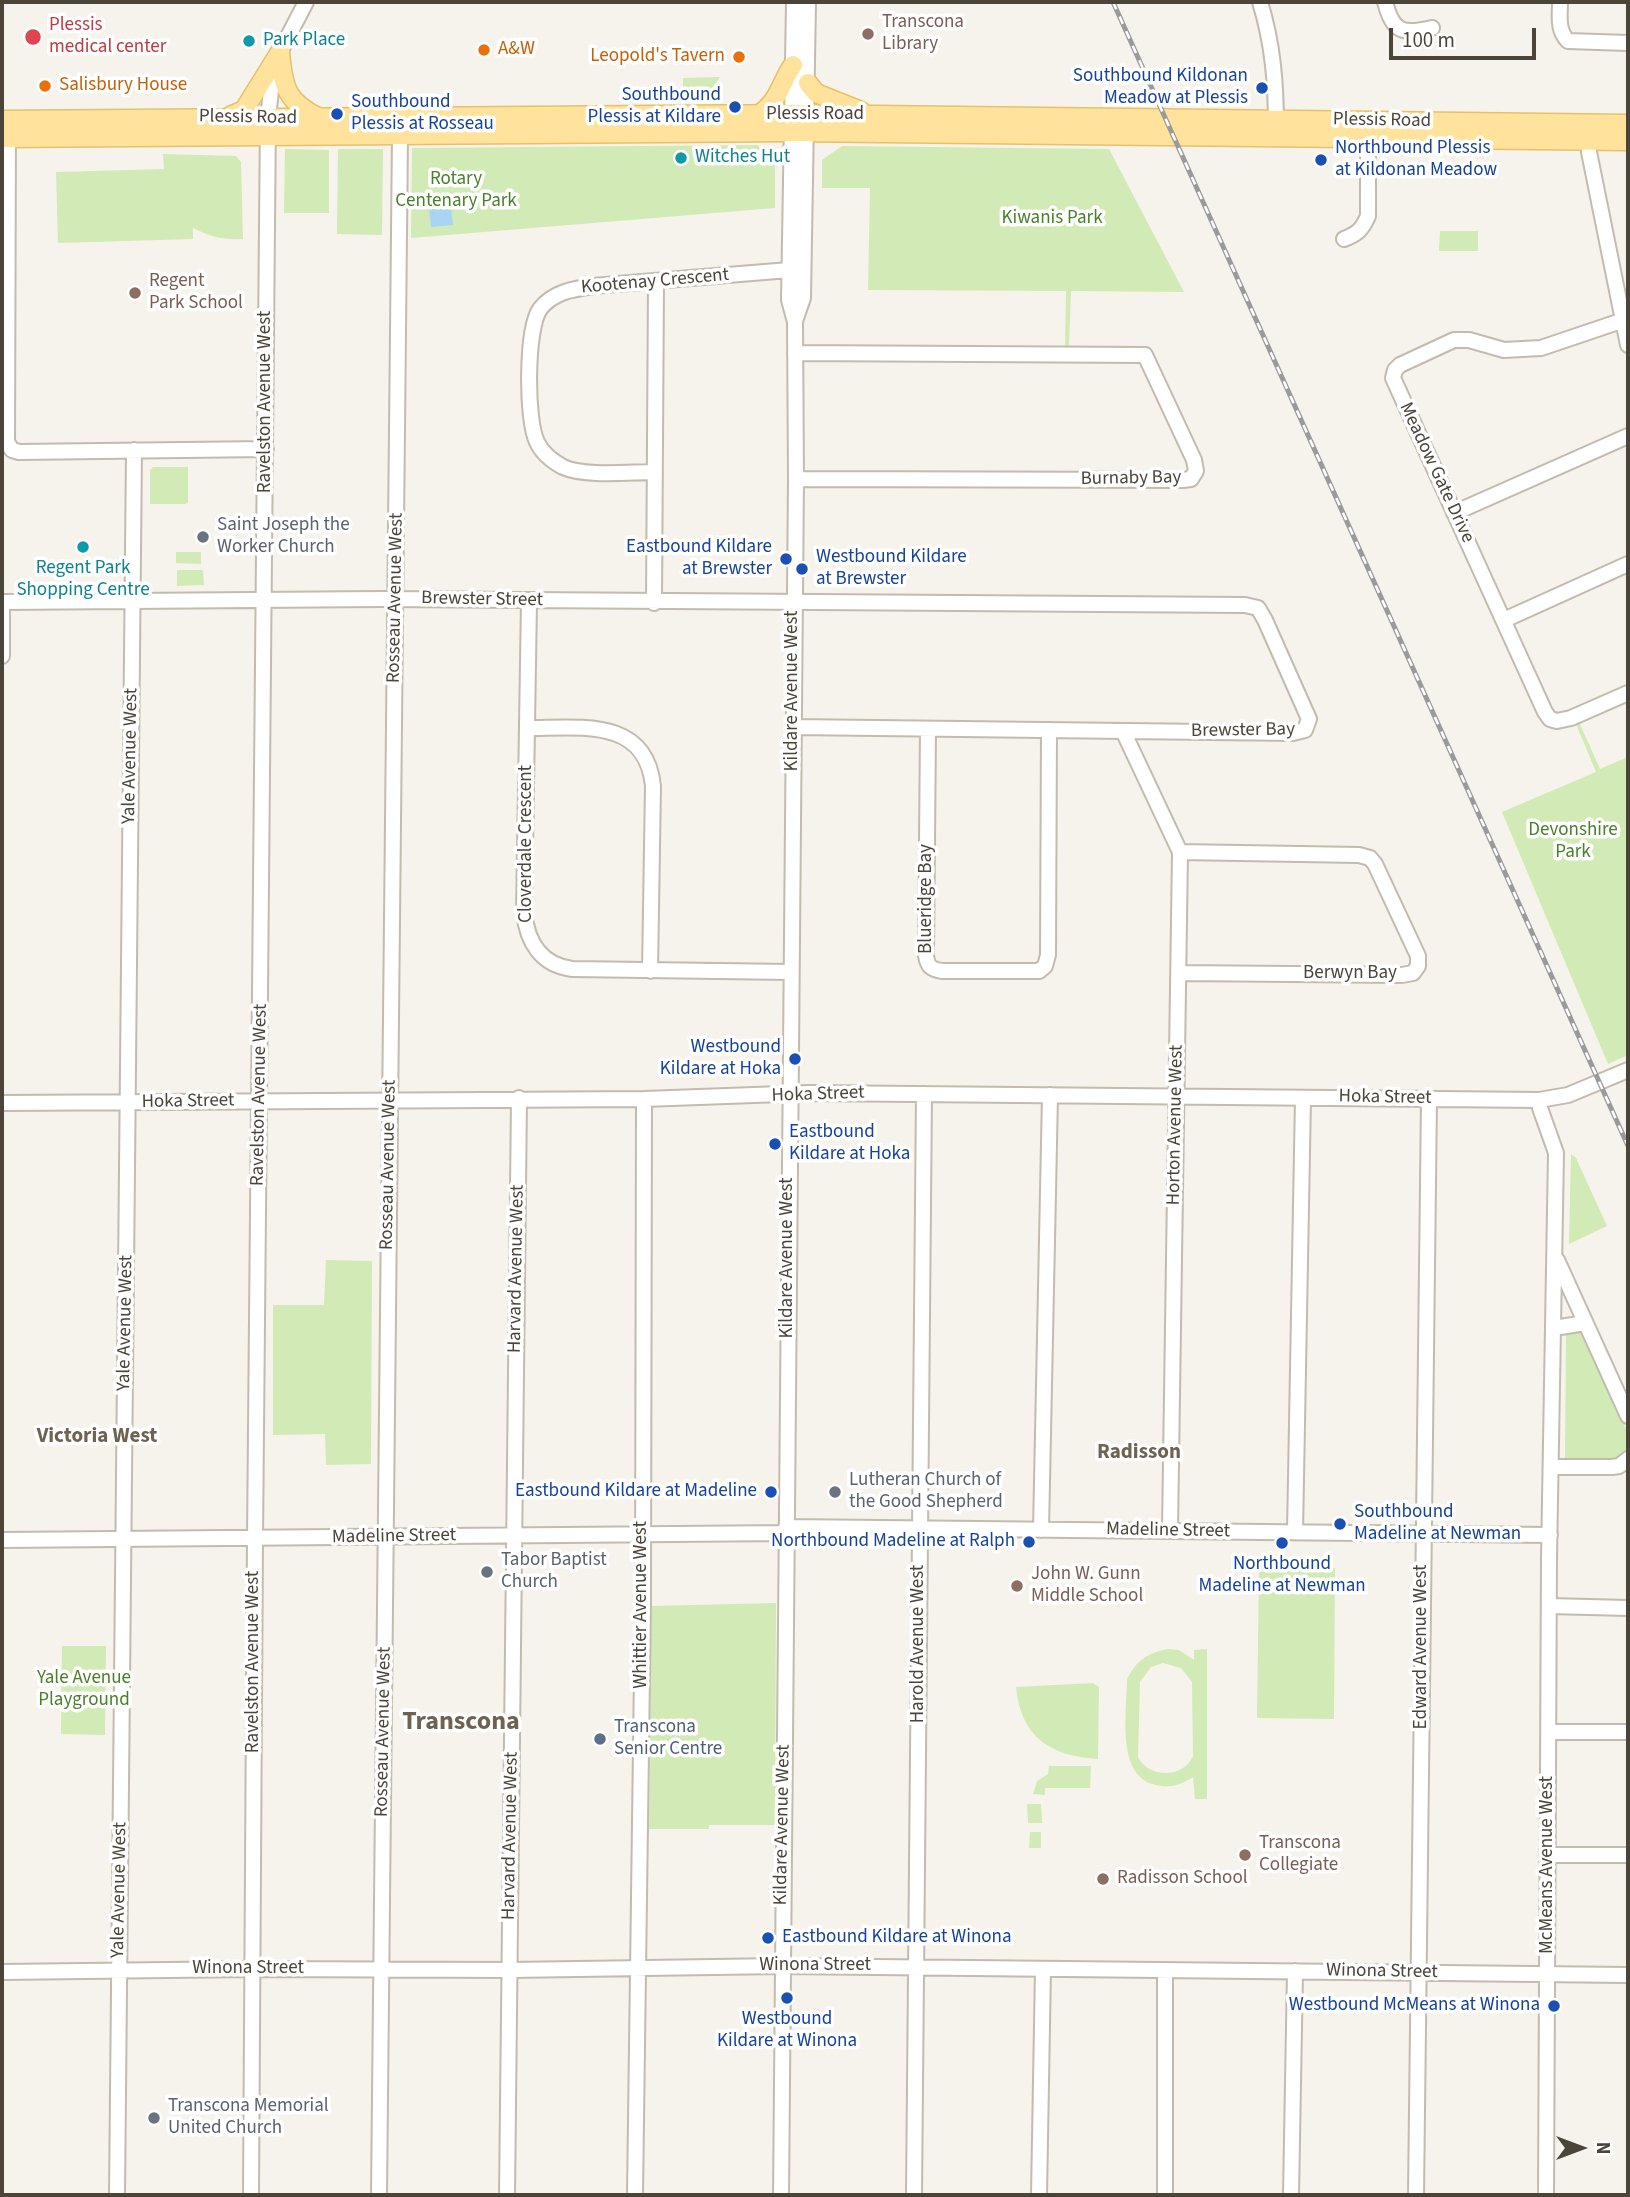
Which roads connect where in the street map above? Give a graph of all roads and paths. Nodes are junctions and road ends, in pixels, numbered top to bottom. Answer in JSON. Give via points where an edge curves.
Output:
{"nodes":[{"id":1,"x":306,"y":2,"type":"edge"},
{"id":2,"x":794,"y":2,"type":"edge"},
{"id":3,"x":808,"y":2,"type":"edge"},
{"id":4,"x":1260,"y":2,"type":"edge"},
{"id":5,"x":1385,"y":2,"type":"edge"},
{"id":6,"x":1560,"y":2,"type":"edge"},
{"id":7,"x":1432,"y":28,"type":"dead end"},
{"id":8,"x":1628,"y":43,"type":"edge"},
{"id":9,"x":280,"y":52,"type":"junction"},
{"id":10,"x":793,"y":65,"type":"junction"},
{"id":11,"x":808,"y":83,"type":"junction"},
{"id":12,"x":758,"y":115,"type":"junction"},
{"id":13,"x":871,"y":115,"type":"junction"},
{"id":14,"x":226,"y":117,"type":"junction"},
{"id":15,"x":322,"y":119,"type":"junction"},
{"id":16,"x":1276,"y":119,"type":"junction"},
{"id":17,"x":1368,"y":120,"type":"junction"},
{"id":18,"x":799,"y":123,"type":"junction"},
{"id":19,"x":1628,"y":124,"type":"edge"},
{"id":20,"x":268,"y":126,"type":"junction"},
{"id":21,"x":5,"y":129,"type":"edge"},
{"id":22,"x":1589,"y":132,"type":"junction"},
{"id":23,"x":400,"y":135,"type":"junction"},
{"id":24,"x":1276,"y":138,"type":"junction"},
{"id":25,"x":1368,"y":139,"type":"junction"},
{"id":26,"x":1628,"y":141,"type":"edge"},
{"id":27,"x":1343,"y":239,"type":"dead end"},
{"id":28,"x":789,"y":271,"type":"junction"},
{"id":29,"x":656,"y":281,"type":"junction"},
{"id":30,"x":1624,"y":320,"type":"junction"},
{"id":31,"x":795,"y":322,"type":"junction"},
{"id":32,"x":1628,"y":345,"type":"edge"},
{"id":33,"x":795,"y":353,"type":"junction"},
{"id":34,"x":1628,"y":436,"type":"edge"},
{"id":35,"x":265,"y":449,"type":"junction"},
{"id":36,"x":134,"y":450,"type":"junction"},
{"id":37,"x":655,"y":472,"type":"junction"},
{"id":38,"x":796,"y":479,"type":"junction"},
{"id":39,"x":1454,"y":513,"type":"junction"},
{"id":40,"x":1628,"y":564,"type":"edge"},
{"id":41,"x":397,"y":599,"type":"junction"},
{"id":42,"x":265,"y":600,"type":"junction"},
{"id":43,"x":529,"y":601,"type":"junction"},
{"id":44,"x":132,"y":602,"type":"junction"},
{"id":45,"x":2,"y":603,"type":"edge"},
{"id":46,"x":654,"y":603,"type":"junction"},
{"id":47,"x":794,"y":603,"type":"junction"},
{"id":48,"x":1504,"y":620,"type":"junction"},
{"id":49,"x":2,"y":656,"type":"edge"},
{"id":50,"x":1628,"y":693,"type":"edge"},
{"id":51,"x":793,"y":727,"type":"junction"},
{"id":52,"x":527,"y":728,"type":"junction"},
{"id":53,"x":928,"y":729,"type":"junction"},
{"id":54,"x":1049,"y":730,"type":"junction"},
{"id":55,"x":1124,"y":733,"type":"junction"},
{"id":56,"x":1180,"y":852,"type":"junction"},
{"id":57,"x":650,"y":971,"type":"junction"},
{"id":58,"x":791,"y":972,"type":"junction"},
{"id":59,"x":1179,"y":973,"type":"junction"},
{"id":60,"x":1628,"y":1070,"type":"edge"},
{"id":61,"x":923,"y":1094,"type":"junction"},
{"id":62,"x":790,"y":1095,"type":"junction"},
{"id":63,"x":1051,"y":1095,"type":"junction"},
{"id":64,"x":1177,"y":1097,"type":"junction"},
{"id":65,"x":519,"y":1098,"type":"junction"},
{"id":66,"x":1303,"y":1098,"type":"junction"},
{"id":67,"x":390,"y":1099,"type":"junction"},
{"id":68,"x":644,"y":1099,"type":"junction"},
{"id":69,"x":1429,"y":1099,"type":"junction"},
{"id":70,"x":1539,"y":1100,"type":"junction"},
{"id":71,"x":259,"y":1101,"type":"junction"},
{"id":72,"x":128,"y":1102,"type":"junction"},
{"id":73,"x":2,"y":1103,"type":"edge"},
{"id":74,"x":1555,"y":1256,"type":"junction"},
{"id":75,"x":1585,"y":1323,"type":"junction"},
{"id":76,"x":1554,"y":1328,"type":"junction"},
{"id":77,"x":1628,"y":1416,"type":"edge"},
{"id":78,"x":1628,"y":1460,"type":"edge"},
{"id":79,"x":1551,"y":1466,"type":"junction"},
{"id":80,"x":919,"y":1529,"type":"junction"},
{"id":81,"x":786,"y":1530,"type":"junction"},
{"id":82,"x":1041,"y":1530,"type":"junction"},
{"id":83,"x":1170,"y":1530,"type":"junction"},
{"id":84,"x":1295,"y":1532,"type":"junction"},
{"id":85,"x":643,"y":1533,"type":"junction"},
{"id":86,"x":514,"y":1535,"type":"junction"},
{"id":87,"x":1423,"y":1535,"type":"junction"},
{"id":88,"x":1550,"y":1535,"type":"junction"},
{"id":89,"x":386,"y":1536,"type":"junction"},
{"id":90,"x":255,"y":1538,"type":"junction"},
{"id":91,"x":2,"y":1539,"type":"edge"},
{"id":92,"x":124,"y":1539,"type":"junction"},
{"id":93,"x":1549,"y":1606,"type":"junction"},
{"id":94,"x":1628,"y":1608,"type":"edge"},
{"id":95,"x":1549,"y":1732,"type":"junction"},
{"id":96,"x":1628,"y":1732,"type":"edge"},
{"id":97,"x":1549,"y":1855,"type":"junction"},
{"id":98,"x":1628,"y":1855,"type":"edge"},
{"id":99,"x":782,"y":1966,"type":"junction"},
{"id":100,"x":917,"y":1966,"type":"junction"},
{"id":101,"x":252,"y":1969,"type":"junction"},
{"id":102,"x":381,"y":1969,"type":"junction"},
{"id":103,"x":638,"y":1969,"type":"junction"},
{"id":104,"x":1044,"y":1969,"type":"junction"},
{"id":105,"x":120,"y":1970,"type":"junction"},
{"id":106,"x":510,"y":1970,"type":"junction"},
{"id":107,"x":1165,"y":1970,"type":"junction"},
{"id":108,"x":1295,"y":1971,"type":"junction"},
{"id":109,"x":2,"y":1972,"type":"edge"},
{"id":110,"x":1421,"y":1973,"type":"junction"},
{"id":111,"x":1548,"y":1973,"type":"junction"},
{"id":112,"x":1628,"y":1975,"type":"edge"},
{"id":113,"x":117,"y":2195,"type":"edge"},
{"id":114,"x":251,"y":2195,"type":"edge"},
{"id":115,"x":379,"y":2195,"type":"edge"},
{"id":116,"x":507,"y":2195,"type":"edge"},
{"id":117,"x":635,"y":2195,"type":"edge"},
{"id":118,"x":780,"y":2195,"type":"edge"},
{"id":119,"x":914,"y":2195,"type":"edge"},
{"id":120,"x":1039,"y":2195,"type":"edge"},
{"id":121,"x":1165,"y":2195,"type":"edge"},
{"id":122,"x":1291,"y":2195,"type":"edge"},
{"id":123,"x":1416,"y":2195,"type":"edge"},
{"id":124,"x":1546,"y":2195,"type":"edge"}],
"edges":[{"from":1,"to":9,"type":"street","name":"Ravelston Avenue West"},
{"from":2,"to":10,"type":"street"},
{"from":3,"to":11,"type":"street"},
{"from":4,"to":16,"type":"street","via":[[1272,47]]},
{"from":5,"to":7,"type":"street","via":[[1395,27],[1412,33]]},
{"from":6,"to":8,"type":"street","via":[[1561,33],[1568,41]]},
{"from":9,"to":14,"type":"main road","via":[[244,110]]},
{"from":9,"to":15,"type":"main road","via":[[282,80],[290,97]]},
{"from":9,"to":20,"type":"street","name":"Ravelston Avenue West"},
{"from":10,"to":12,"type":"main road","via":[[772,106]]},
{"from":10,"to":18,"type":"street"},
{"from":11,"to":13,"type":"main road","via":[[816,93]]},
{"from":11,"to":18,"type":"street"},
{"from":12,"to":15,"type":"main road","name":"Plessis Road"},
{"from":12,"to":18,"type":"main road","name":"Plessis Road"},
{"from":13,"to":16,"type":"main road","name":"Plessis Road"},
{"from":13,"to":18,"type":"main road","name":"Plessis Road"},
{"from":14,"to":20,"type":"main road","name":"Plessis Road"},
{"from":14,"to":21,"type":"main road","name":"Plessis Road"},
{"from":15,"to":20,"type":"main road","name":"Plessis Road"},
{"from":16,"to":17,"type":"main road","name":"Plessis Road"},
{"from":16,"to":24,"type":"street"},
{"from":17,"to":22,"type":"main road","name":"Plessis Road"},
{"from":17,"to":25,"type":"street"},
{"from":18,"to":23,"type":"main road","name":"Plessis Road"},
{"from":18,"to":24,"type":"main road","name":"Plessis Road"},
{"from":18,"to":28,"type":"street","name":"Kildare Avenue West"},
{"from":18,"to":31,"type":"street","name":"Kildare Avenue West","via":[[803,298]]},
{"from":19,"to":22,"type":"main road","name":"Plessis Road"},
{"from":20,"to":21,"type":"main road","name":"Plessis Road"},
{"from":20,"to":23,"type":"main road","name":"Plessis Road"},
{"from":20,"to":35,"type":"street","name":"Ravelston Avenue West"},
{"from":21,"to":36,"type":"street","via":[[7,442],[19,452]]},
{"from":22,"to":25,"type":"main road","name":"Plessis Road"},
{"from":22,"to":26,"type":"main road","name":"Plessis Road"},
{"from":22,"to":30,"type":"street","via":[[1589,152]]},
{"from":23,"to":41,"type":"street","name":"Rosseau Avenue West"},
{"from":24,"to":25,"type":"main road","name":"Plessis Road"},
{"from":25,"to":27,"type":"street","via":[[1368,216],[1357,233]]},
{"from":28,"to":29,"type":"street","name":"Kootenay Crescent"},
{"from":28,"to":31,"type":"street","name":"Kildare Avenue West"},
{"from":29,"to":37,"type":"street"},
{"from":29,"to":37,"type":"street","name":"Kootenay Crescent","via":[[593,286],[554,296],[534,321],[530,353],[530,424],[544,454],[565,468],[582,472]]},
{"from":30,"to":32,"type":"street"},
{"from":30,"to":39,"type":"street","name":"Meadow Gate Drive","via":[[1541,348],[1504,350],[1454,340],[1395,370],[1395,385]]},
{"from":31,"to":33,"type":"street","name":"Kildare Avenue West"},
{"from":33,"to":38,"type":"street","name":"Kildare Avenue West"},
{"from":33,"to":38,"type":"street","name":"Burnaby Bay","via":[[1145,355],[1196,471],[1191,479],[1183,480]]},
{"from":34,"to":39,"type":"street"},
{"from":35,"to":36,"type":"street"},
{"from":35,"to":42,"type":"street","name":"Ravelston Avenue West"},
{"from":36,"to":44,"type":"street","name":"Yale Avenue West"},
{"from":37,"to":46,"type":"street"},
{"from":38,"to":47,"type":"street","name":"Kildare Avenue West"},
{"from":39,"to":48,"type":"street","name":"Meadow Gate Drive"},
{"from":40,"to":48,"type":"street"},
{"from":41,"to":42,"type":"street","name":"Brewster Street"},
{"from":41,"to":43,"type":"street","name":"Brewster Street"},
{"from":41,"to":67,"type":"street","name":"Rosseau Avenue West"},
{"from":42,"to":44,"type":"street","name":"Brewster Street"},
{"from":42,"to":71,"type":"street","name":"Ravelston Avenue West"},
{"from":43,"to":46,"type":"street","name":"Brewster Street"},
{"from":43,"to":52,"type":"street","name":"Cloverdale Crescent"},
{"from":44,"to":45,"type":"street","name":"Brewster Street"},
{"from":44,"to":72,"type":"street","name":"Yale Avenue West"},
{"from":45,"to":49,"type":"street"},
{"from":46,"to":47,"type":"street","name":"Brewster Street"},
{"from":47,"to":51,"type":"street","name":"Kildare Avenue West"},
{"from":47,"to":55,"type":"street","name":"Brewster Bay","via":[[1245,605],[1258,608],[1265,620],[1309,719],[1305,730],[1293,733]]},
{"from":48,"to":50,"type":"street","name":"Meadow Gate Drive","via":[[1550,719],[1571,718]]},
{"from":51,"to":53,"type":"street","name":"Brewster Bay"},
{"from":51,"to":58,"type":"street","name":"Kildare Avenue West"},
{"from":52,"to":57,"type":"street","via":[[608,731],[631,740],[644,753],[653,786]]},
{"from":52,"to":57,"type":"street","name":"Cloverdale Crescent","via":[[524,912],[534,947],[560,967]]},
{"from":53,"to":54,"type":"street","name":"Brewster Bay"},
{"from":53,"to":54,"type":"street","name":"Blueridge Bay","via":[[926,956],[931,969],[942,971],[1039,971],[1045,966]]},
{"from":54,"to":55,"type":"street","name":"Brewster Bay"},
{"from":55,"to":56,"type":"street","name":"Horton Avenue West"},
{"from":56,"to":59,"type":"street","name":"Horton Avenue West"},
{"from":56,"to":59,"type":"street","name":"Berwyn Bay","via":[[1370,858],[1418,956],[1418,966],[1413,973],[1402,975]]},
{"from":57,"to":58,"type":"street","name":"Cloverdale Crescent"},
{"from":58,"to":62,"type":"street","name":"Kildare Avenue West"},
{"from":59,"to":64,"type":"street","name":"Horton Avenue West"},
{"from":60,"to":70,"type":"street","name":"Hoka Street","via":[[1569,1095]]},
{"from":61,"to":62,"type":"street","name":"Hoka Street"},
{"from":61,"to":63,"type":"street","name":"Hoka Street"},
{"from":61,"to":80,"type":"street","name":"Harold Avenue West"},
{"from":62,"to":68,"type":"street","name":"Hoka Street"},
{"from":62,"to":81,"type":"street","name":"Kildare Avenue West"},
{"from":63,"to":64,"type":"street","name":"Hoka Street"},
{"from":63,"to":82,"type":"street"},
{"from":64,"to":66,"type":"street","name":"Hoka Street"},
{"from":64,"to":83,"type":"street","name":"Horton Avenue West"},
{"from":65,"to":67,"type":"street","name":"Hoka Street"},
{"from":65,"to":68,"type":"street","name":"Hoka Street"},
{"from":65,"to":86,"type":"street","name":"Harvard Avenue West"},
{"from":66,"to":69,"type":"street","name":"Hoka Street"},
{"from":66,"to":84,"type":"street"},
{"from":67,"to":71,"type":"street","name":"Hoka Street"},
{"from":67,"to":89,"type":"street","name":"Rosseau Avenue West"},
{"from":68,"to":85,"type":"street","name":"Whittier Avenue West"},
{"from":69,"to":70,"type":"street","name":"Hoka Street"},
{"from":69,"to":87,"type":"street","name":"Edward Avenue West"},
{"from":70,"to":74,"type":"street","via":[[1556,1153]]},
{"from":71,"to":72,"type":"street","name":"Hoka Street"},
{"from":71,"to":90,"type":"street","name":"Ravelston Avenue West"},
{"from":72,"to":73,"type":"street","name":"Hoka Street"},
{"from":72,"to":92,"type":"street","name":"Yale Avenue West"},
{"from":74,"to":75,"type":"street"},
{"from":74,"to":76,"type":"street"},
{"from":75,"to":76,"type":"street"},
{"from":75,"to":77,"type":"street"},
{"from":76,"to":79,"type":"street"},
{"from":78,"to":79,"type":"street","via":[[1619,1466]]},
{"from":79,"to":88,"type":"street"},
{"from":80,"to":81,"type":"street","name":"Madeline Street"},
{"from":80,"to":82,"type":"street","name":"Madeline Street"},
{"from":80,"to":100,"type":"street","name":"Harold Avenue West"},
{"from":81,"to":85,"type":"street","name":"Madeline Street"},
{"from":81,"to":99,"type":"street","name":"Kildare Avenue West"},
{"from":82,"to":83,"type":"street","name":"Madeline Street"},
{"from":83,"to":84,"type":"street","name":"Madeline Street"},
{"from":84,"to":87,"type":"street","name":"Madeline Street"},
{"from":85,"to":86,"type":"street","name":"Madeline Street"},
{"from":85,"to":103,"type":"street","name":"Whittier Avenue West"},
{"from":86,"to":89,"type":"street","name":"Madeline Street"},
{"from":86,"to":106,"type":"street","name":"Harvard Avenue West"},
{"from":87,"to":88,"type":"street","name":"Madeline Street"},
{"from":87,"to":110,"type":"street","name":"Edward Avenue West"},
{"from":88,"to":93,"type":"street","name":"McMeans Avenue West"},
{"from":89,"to":90,"type":"street","name":"Madeline Street"},
{"from":89,"to":102,"type":"street","name":"Rosseau Avenue West"},
{"from":90,"to":92,"type":"street","name":"Madeline Street"},
{"from":90,"to":101,"type":"street","name":"Ravelston Avenue West"},
{"from":91,"to":92,"type":"street","name":"Madeline Street"},
{"from":92,"to":105,"type":"street","name":"Yale Avenue West"},
{"from":93,"to":94,"type":"street"},
{"from":93,"to":95,"type":"street","name":"McMeans Avenue West"},
{"from":95,"to":96,"type":"street"},
{"from":95,"to":97,"type":"street","name":"McMeans Avenue West"},
{"from":97,"to":98,"type":"street"},
{"from":97,"to":111,"type":"street","name":"McMeans Avenue West"},
{"from":99,"to":100,"type":"street","name":"Winona Street"},
{"from":99,"to":103,"type":"street","name":"Winona Street"},
{"from":99,"to":118,"type":"street","name":"Kildare Avenue West"},
{"from":100,"to":104,"type":"street","name":"Winona Street"},
{"from":100,"to":119,"type":"street","name":"Harold Avenue West"},
{"from":101,"to":102,"type":"street","name":"Winona Street"},
{"from":101,"to":105,"type":"street","name":"Winona Street"},
{"from":101,"to":114,"type":"street","name":"Ravelston Avenue West"},
{"from":102,"to":106,"type":"street","name":"Winona Street"},
{"from":102,"to":115,"type":"street","name":"Rosseau Avenue West"},
{"from":103,"to":106,"type":"street","name":"Winona Street"},
{"from":103,"to":117,"type":"street","name":"Whittier Avenue West"},
{"from":104,"to":107,"type":"street","name":"Winona Street"},
{"from":104,"to":120,"type":"street"},
{"from":105,"to":109,"type":"street","name":"Winona Street"},
{"from":105,"to":113,"type":"street","name":"Yale Avenue West"},
{"from":106,"to":116,"type":"street","name":"Harvard Avenue West"},
{"from":107,"to":108,"type":"street","name":"Winona Street"},
{"from":107,"to":121,"type":"street"},
{"from":108,"to":110,"type":"street","name":"Winona Street"},
{"from":108,"to":122,"type":"street"},
{"from":110,"to":111,"type":"street","name":"Winona Street"},
{"from":110,"to":123,"type":"street","name":"Edward Avenue West"},
{"from":111,"to":112,"type":"street","name":"Winona Street"},
{"from":111,"to":124,"type":"street","name":"McMeans Avenue West"}]}
